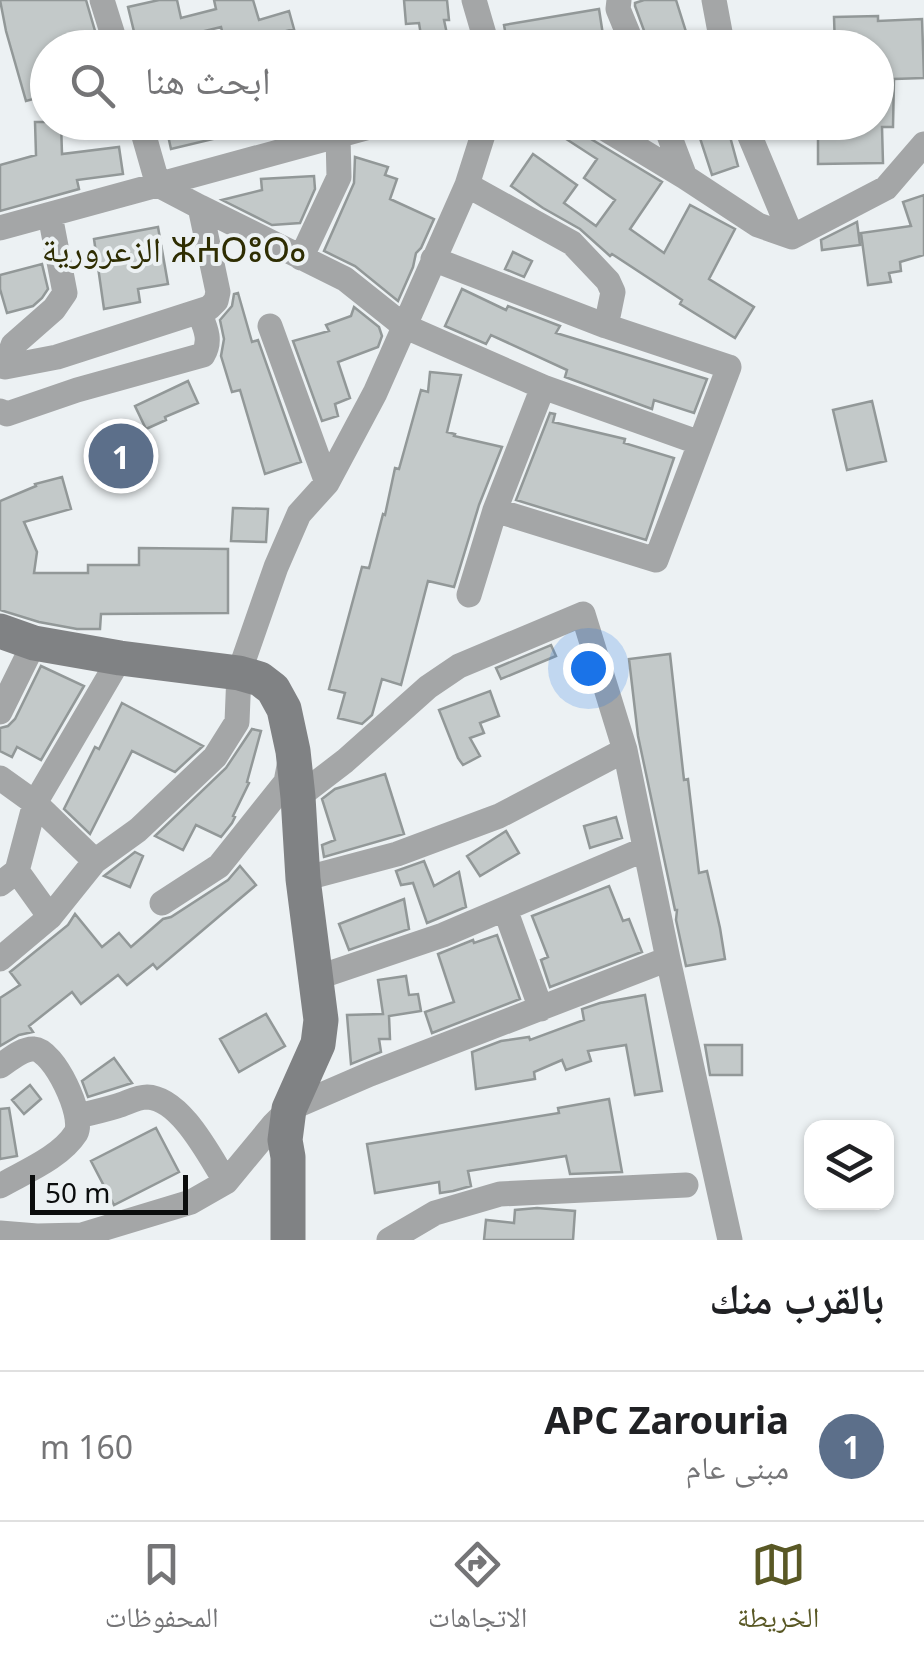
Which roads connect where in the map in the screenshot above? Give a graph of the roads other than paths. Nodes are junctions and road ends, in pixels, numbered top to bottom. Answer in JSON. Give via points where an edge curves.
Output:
{"nodes":[{"id":1,"x":102,"y":0,"type":"edge"},
{"id":2,"x":474,"y":0,"type":"edge"},
{"id":3,"x":619,"y":0,"type":"edge"},
{"id":4,"x":714,"y":0,"type":"edge"},
{"id":5,"x":111,"y":30,"type":"edge"},
{"id":6,"x":483,"y":30,"type":"edge"},
{"id":7,"x":627,"y":30,"type":"edge"},
{"id":8,"x":720,"y":30,"type":"edge"},
{"id":9,"x":145,"y":140,"type":"edge"},
{"id":10,"x":323,"y":140,"type":"edge"},
{"id":11,"x":338,"y":140,"type":"edge"},
{"id":12,"x":481,"y":140,"type":"edge"},
{"id":13,"x":624,"y":140,"type":"edge"},
{"id":14,"x":671,"y":140,"type":"edge"},
{"id":15,"x":752,"y":140,"type":"edge"},
{"id":16,"x":924,"y":144,"type":"edge"},
{"id":17,"x":685,"y":177,"type":"junction"},
{"id":18,"x":158,"y":185,"type":"junction"},
{"id":19,"x":467,"y":186,"type":"junction"},
{"id":20,"x":200,"y":207,"type":"junction"},
{"id":21,"x":50,"y":215,"type":"junction"},
{"id":22,"x":0,"y":228,"type":"edge"},
{"id":23,"x":792,"y":237,"type":"junction"},
{"id":24,"x":302,"y":258,"type":"junction"},
{"id":25,"x":433,"y":259,"type":"junction"},
{"id":26,"x":199,"y":312,"type":"junction"},
{"id":27,"x":270,"y":326,"type":"dead end"},
{"id":28,"x":404,"y":326,"type":"junction"},
{"id":29,"x":606,"y":326,"type":"junction"},
{"id":30,"x":3,"y":366,"type":"edge"},
{"id":31,"x":543,"y":387,"type":"junction"},
{"id":32,"x":0,"y":411,"type":"edge"},
{"id":33,"x":700,"y":442,"type":"junction"},
{"id":34,"x":327,"y":483,"type":"junction"},
{"id":35,"x":495,"y":510,"type":"junction"},
{"id":36,"x":469,"y":595,"type":"dead end"},
{"id":37,"x":0,"y":631,"type":"edge"},
{"id":38,"x":34,"y":643,"type":"junction"},
{"id":39,"x":120,"y":658,"type":"junction"},
{"id":40,"x":239,"y":673,"type":"junction"},
{"id":41,"x":0,"y":712,"type":"edge"},
{"id":42,"x":625,"y":750,"type":"junction"},
{"id":43,"x":292,"y":752,"type":"junction"},
{"id":44,"x":0,"y":778,"type":"edge"},
{"id":45,"x":298,"y":797,"type":"junction"},
{"id":46,"x":36,"y":803,"type":"junction"},
{"id":47,"x":645,"y":849,"type":"junction"},
{"id":48,"x":95,"y":862,"type":"junction"},
{"id":49,"x":8,"y":878,"type":"edge"},
{"id":50,"x":303,"y":879,"type":"junction"},
{"id":51,"x":162,"y":903,"type":"dead end"},
{"id":52,"x":505,"y":910,"type":"junction"},
{"id":53,"x":50,"y":917,"type":"junction"},
{"id":54,"x":0,"y":959,"type":"edge"},
{"id":55,"x":668,"y":959,"type":"junction"},
{"id":56,"x":316,"y":978,"type":"junction"},
{"id":57,"x":541,"y":1009,"type":"junction"},
{"id":58,"x":0,"y":1066,"type":"edge"},
{"id":59,"x":289,"y":1109,"type":"junction"},
{"id":60,"x":78,"y":1116,"type":"junction"},
{"id":61,"x":226,"y":1182,"type":"junction"},
{"id":62,"x":0,"y":1186,"type":"edge"},
{"id":63,"x":686,"y":1186,"type":"dead end"},
{"id":64,"x":0,"y":1233,"type":"edge"},
{"id":65,"x":288,"y":1240,"type":"edge"},
{"id":66,"x":389,"y":1240,"type":"edge"},
{"id":67,"x":730,"y":1240,"type":"edge"}],
"edges":[{"from":1,"to":5,"type":"street"},
{"from":2,"to":6,"type":"street"},
{"from":3,"to":7,"type":"street"},
{"from":4,"to":8,"type":"street"},
{"from":9,"to":18,"type":"street"},
{"from":10,"to":18,"type":"street"},
{"from":11,"to":24,"type":"street","via":[[339,177]]},
{"from":12,"to":19,"type":"street"},
{"from":13,"to":17,"type":"street"},
{"from":14,"to":17,"type":"street"},
{"from":15,"to":23,"type":"street"},
{"from":16,"to":23,"type":"street","via":[[886,188]]},
{"from":17,"to":23,"type":"street","via":[[758,225]]},
{"from":18,"to":20,"type":"street"},
{"from":18,"to":21,"type":"street"},
{"from":19,"to":25,"type":"street"},
{"from":19,"to":29,"type":"street","via":[[572,243],[613,292]]},
{"from":20,"to":24,"type":"street"},
{"from":20,"to":26,"type":"street","via":[[218,292],[210,308]]},
{"from":21,"to":22,"type":"street"},
{"from":21,"to":30,"type":"street","via":[[65,293],[13,345]]},
{"from":24,"to":28,"type":"street","via":[[345,279]]},
{"from":25,"to":28,"type":"street"},
{"from":25,"to":29,"type":"street"},
{"from":26,"to":30,"type":"street","via":[[57,357]]},
{"from":26,"to":32,"type":"street","via":[[208,334],[204,355]]},
{"from":27,"to":34,"type":"street"},
{"from":28,"to":31,"type":"street"},
{"from":28,"to":34,"type":"street"},
{"from":29,"to":33,"type":"street","via":[[728,367]]},
{"from":31,"to":33,"type":"street"},
{"from":31,"to":35,"type":"street"},
{"from":33,"to":35,"type":"street","via":[[656,560]]},
{"from":34,"to":40,"type":"street","via":[[299,514]]},
{"from":35,"to":36,"type":"street"},
{"from":37,"to":38,"type":"main road"},
{"from":38,"to":39,"type":"main road"},
{"from":38,"to":41,"type":"street"},
{"from":39,"to":40,"type":"main road"},
{"from":39,"to":46,"type":"street"},
{"from":40,"to":43,"type":"main road","via":[[273,689]]},
{"from":40,"to":48,"type":"street","via":[[237,722],[215,758]]},
{"from":42,"to":45,"type":"street","via":[[583,614],[460,666]]},
{"from":42,"to":47,"type":"street"},
{"from":42,"to":50,"type":"street","via":[[499,816]]},
{"from":43,"to":45,"type":"main road"},
{"from":43,"to":51,"type":"street","via":[[286,782],[218,866]]},
{"from":44,"to":46,"type":"street"},
{"from":45,"to":50,"type":"main road"},
{"from":46,"to":48,"type":"street"},
{"from":46,"to":49,"type":"street"},
{"from":47,"to":52,"type":"street"},
{"from":47,"to":55,"type":"street"},
{"from":48,"to":53,"type":"street"},
{"from":49,"to":53,"type":"street"},
{"from":50,"to":56,"type":"main road"},
{"from":52,"to":56,"type":"street"},
{"from":52,"to":57,"type":"street"},
{"from":53,"to":54,"type":"street"},
{"from":55,"to":57,"type":"street"},
{"from":55,"to":67,"type":"street"},
{"from":56,"to":59,"type":"main road","via":[[320,1033]]},
{"from":57,"to":59,"type":"street"},
{"from":58,"to":60,"type":"street","via":[[39,1049],[58,1071]]},
{"from":59,"to":61,"type":"street"},
{"from":59,"to":65,"type":"main road"},
{"from":60,"to":61,"type":"street","via":[[139,1098],[160,1100],[183,1118]]},
{"from":60,"to":62,"type":"street","via":[[70,1141]]},
{"from":61,"to":64,"type":"street","via":[[191,1202],[82,1234]]},
{"from":63,"to":66,"type":"street","via":[[500,1194],[434,1213]]}]}
